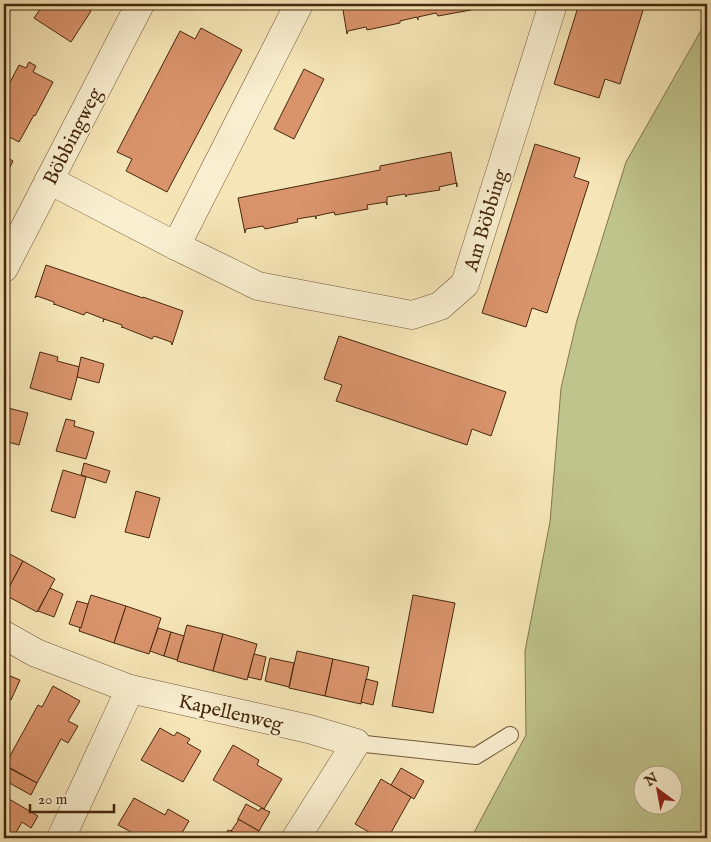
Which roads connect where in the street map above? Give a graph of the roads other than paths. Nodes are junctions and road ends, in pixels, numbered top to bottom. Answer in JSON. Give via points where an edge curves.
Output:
{"nodes":[{"id":1,"x":140,"y":4,"type":"edge"},
{"id":2,"x":300,"y":4,"type":"edge"},
{"id":3,"x":552,"y":4,"type":"edge"},
{"id":4,"x":49,"y":180,"type":"junction"},
{"id":5,"x":176,"y":246,"type":"junction"},
{"id":6,"x":4,"y":268,"type":"edge"},
{"id":7,"x":4,"y":635,"type":"edge"},
{"id":8,"x":130,"y":689,"type":"junction"},
{"id":9,"x":510,"y":735,"type":"dead end"},
{"id":10,"x":356,"y":743,"type":"junction"},
{"id":11,"x":61,"y":838,"type":"edge"},
{"id":12,"x":296,"y":838,"type":"edge"}],
"edges":[{"from":1,"to":4,"type":"street","name":"Böbbingweg"},
{"from":2,"to":5,"type":"street"},
{"from":3,"to":5,"type":"street","name":"Am Böbbing","via":[[465,284],[440,306],[412,315],[258,286]]},
{"from":4,"to":5,"type":"street","name":"Am Böbbing"},
{"from":4,"to":6,"type":"street","name":"Böbbingweg"},
{"from":7,"to":8,"type":"street","name":"Kapellenweg","via":[[36,653]]},
{"from":8,"to":10,"type":"street","name":"Kapellenweg","via":[[309,729]]},
{"from":8,"to":11,"type":"street"},
{"from":9,"to":10,"type":"lane","via":[[476,756]]},
{"from":10,"to":12,"type":"street"}]}
